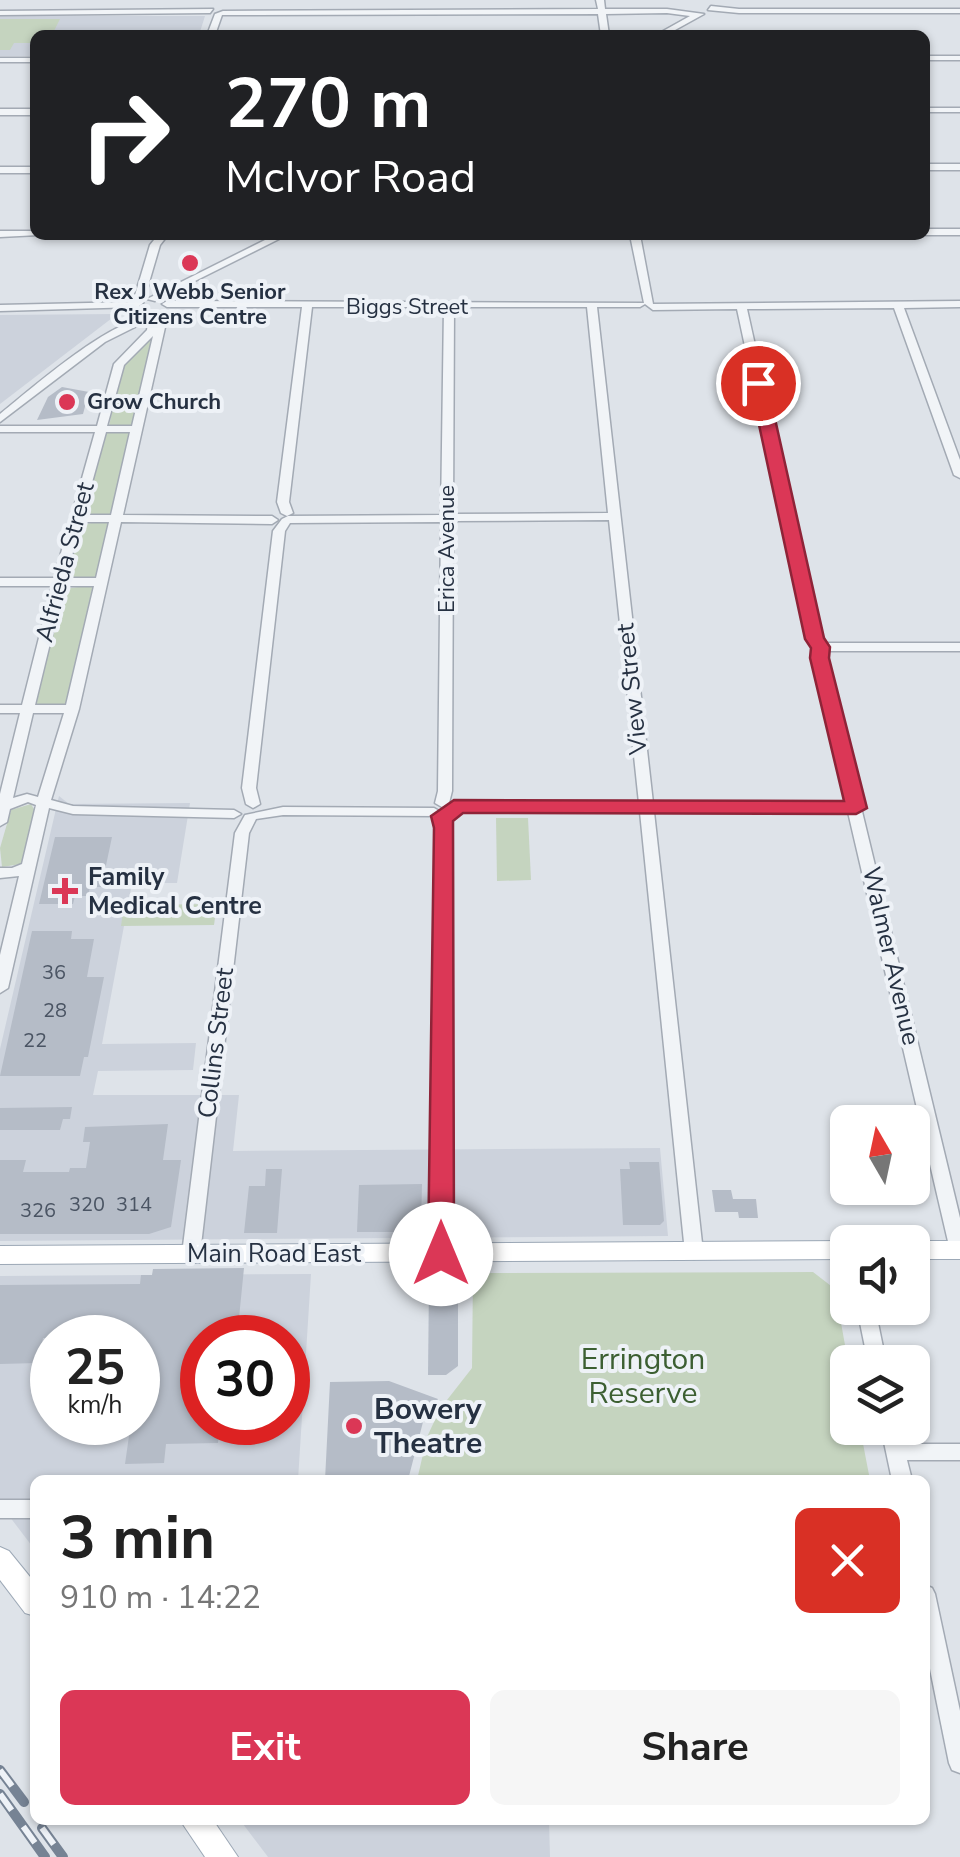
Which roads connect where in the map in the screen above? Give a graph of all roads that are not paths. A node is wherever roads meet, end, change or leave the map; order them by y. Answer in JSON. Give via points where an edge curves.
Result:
{"nodes":[{"id":1,"x":600,"y":0,"type":"edge"},
{"id":2,"x":726,"y":0,"type":"edge"},
{"id":3,"x":711,"y":8,"type":"junction"},
{"id":4,"x":960,"y":10,"type":"edge"},
{"id":5,"x":217,"y":11,"type":"edge"},
{"id":6,"x":601,"y":11,"type":"junction"},
{"id":7,"x":0,"y":13,"type":"edge"},
{"id":8,"x":698,"y":15,"type":"junction"},
{"id":9,"x":604,"y":30,"type":"edge"},
{"id":10,"x":670,"y":30,"type":"edge"},
{"id":11,"x":930,"y":58,"type":"edge"},
{"id":12,"x":960,"y":58,"type":"edge"},
{"id":13,"x":0,"y":60,"type":"edge"},
{"id":14,"x":30,"y":60,"type":"edge"},
{"id":15,"x":930,"y":110,"type":"edge"},
{"id":16,"x":960,"y":110,"type":"edge"},
{"id":17,"x":0,"y":112,"type":"edge"},
{"id":18,"x":30,"y":112,"type":"edge"},
{"id":19,"x":930,"y":167,"type":"edge"},
{"id":20,"x":960,"y":167,"type":"edge"},
{"id":21,"x":0,"y":170,"type":"edge"},
{"id":22,"x":30,"y":170,"type":"edge"},
{"id":23,"x":930,"y":232,"type":"edge"},
{"id":24,"x":960,"y":232,"type":"edge"},
{"id":25,"x":0,"y":234,"type":"edge"},
{"id":26,"x":30,"y":234,"type":"edge"},
{"id":27,"x":156,"y":240,"type":"edge"},
{"id":28,"x":270,"y":240,"type":"edge"},
{"id":29,"x":636,"y":240,"type":"edge"},
{"id":30,"x":178,"y":290,"type":"junction"},
{"id":31,"x":149,"y":296,"type":"junction"},
{"id":32,"x":646,"y":303,"type":"junction"},
{"id":33,"x":898,"y":304,"type":"junction"},
{"id":34,"x":960,"y":304,"type":"edge"},
{"id":35,"x":741,"y":305,"type":"junction"},
{"id":36,"x":449,"y":306,"type":"junction"},
{"id":37,"x":592,"y":306,"type":"junction"},
{"id":38,"x":307,"y":307,"type":"junction"},
{"id":39,"x":0,"y":308,"type":"edge"},
{"id":40,"x":166,"y":308,"type":"junction"},
{"id":41,"x":131,"y":309,"type":"junction"},
{"id":42,"x":144,"y":320,"type":"junction"},
{"id":43,"x":114,"y":331,"type":"junction"},
{"id":44,"x":0,"y":418,"type":"edge"},
{"id":45,"x":138,"y":428,"type":"junction"},
{"id":46,"x":0,"y":429,"type":"edge"},
{"id":47,"x":101,"y":429,"type":"junction"},
{"id":48,"x":960,"y":475,"type":"edge"},
{"id":49,"x":447,"y":516,"type":"junction"},
{"id":50,"x":614,"y":516,"type":"junction"},
{"id":51,"x":281,"y":517,"type":"junction"},
{"id":52,"x":77,"y":518,"type":"junction"},
{"id":53,"x":118,"y":518,"type":"junction"},
{"id":54,"x":0,"y":582,"type":"edge"},
{"id":55,"x":59,"y":582,"type":"junction"},
{"id":56,"x":102,"y":582,"type":"junction"},
{"id":57,"x":960,"y":647,"type":"edge"},
{"id":58,"x":824,"y":652,"type":"junction"},
{"id":59,"x":0,"y":709,"type":"edge"},
{"id":60,"x":28,"y":709,"type":"junction"},
{"id":61,"x":72,"y":709,"type":"junction"},
{"id":62,"x":43,"y":804,"type":"junction"},
{"id":63,"x":4,"y":806,"type":"junction"},
{"id":64,"x":856,"y":808,"type":"junction"},
{"id":65,"x":445,"y":809,"type":"junction"},
{"id":66,"x":646,"y":809,"type":"junction"},
{"id":67,"x":73,"y":810,"type":"junction"},
{"id":68,"x":245,"y":813,"type":"junction"},
{"id":69,"x":0,"y":822,"type":"edge"},
{"id":70,"x":36,"y":830,"type":"junction"},
{"id":71,"x":27,"y":867,"type":"junction"},
{"id":72,"x":0,"y":874,"type":"edge"},
{"id":73,"x":0,"y":988,"type":"edge"},
{"id":74,"x":830,"y":1250,"type":"edge"},
{"id":75,"x":930,"y":1250,"type":"edge"},
{"id":76,"x":960,"y":1250,"type":"edge"},
{"id":77,"x":694,"y":1252,"type":"junction"},
{"id":78,"x":191,"y":1254,"type":"junction"},
{"id":79,"x":441,"y":1254,"type":"junction"},
{"id":80,"x":0,"y":1255,"type":"edge"},
{"id":81,"x":895,"y":1445,"type":"edge"},
{"id":82,"x":896,"y":1452,"type":"junction"},
{"id":83,"x":960,"y":1452,"type":"edge"},
{"id":84,"x":901,"y":1475,"type":"edge"},
{"id":85,"x":30,"y":1508,"type":"edge"},
{"id":86,"x":0,"y":1510,"type":"edge"},
{"id":87,"x":0,"y":1560,"type":"edge"},
{"id":88,"x":30,"y":1598,"type":"edge"},
{"id":89,"x":930,"y":1612,"type":"edge"},
{"id":90,"x":952,"y":1689,"type":"edge"},
{"id":91,"x":960,"y":1763,"type":"edge"},
{"id":92,"x":200,"y":1825,"type":"edge"},
{"id":93,"x":223,"y":1857,"type":"edge"}],
"edges":[{"from":1,"to":6,"type":"street"},
{"from":2,"to":3,"type":"street"},
{"from":3,"to":4,"type":"street"},
{"from":3,"to":8,"type":"street"},
{"from":5,"to":6,"type":"street"},
{"from":5,"to":7,"type":"street"},
{"from":6,"to":8,"type":"street"},
{"from":6,"to":9,"type":"street"},
{"from":8,"to":10,"type":"street"},
{"from":11,"to":12,"type":"street"},
{"from":13,"to":14,"type":"street"},
{"from":15,"to":16,"type":"street"},
{"from":17,"to":18,"type":"street"},
{"from":19,"to":20,"type":"street"},
{"from":21,"to":22,"type":"street"},
{"from":23,"to":24,"type":"street"},
{"from":25,"to":26,"type":"street"},
{"from":27,"to":31,"type":"street"},
{"from":28,"to":30,"type":"street"},
{"from":29,"to":32,"type":"street"},
{"from":30,"to":31,"type":"street"},
{"from":30,"to":40,"type":"street"},
{"from":31,"to":40,"type":"street"},
{"from":31,"to":41,"type":"street"},
{"from":32,"to":35,"type":"street","name":"Biggs Street"},
{"from":32,"to":37,"type":"street","name":"Biggs Street"},
{"from":33,"to":34,"type":"street","name":"Biggs Street"},
{"from":33,"to":35,"type":"street","name":"Biggs Street"},
{"from":33,"to":48,"type":"street"},
{"from":35,"to":58,"type":"street","name":"Walmer Avenue","via":[[814,639]]},
{"from":36,"to":37,"type":"street","name":"Biggs Street"},
{"from":36,"to":38,"type":"street","name":"Biggs Street"},
{"from":36,"to":49,"type":"street","name":"Erica Avenue"},
{"from":37,"to":50,"type":"street","name":"View Street"},
{"from":38,"to":40,"type":"street","name":"Biggs Street"},
{"from":38,"to":51,"type":"street","name":"Collins Street"},
{"from":39,"to":41,"type":"street"},
{"from":40,"to":42,"type":"street","name":"Biggs Street"},
{"from":40,"to":45,"type":"street","name":"Alfrieda Street"},
{"from":41,"to":42,"type":"street"},
{"from":41,"to":43,"type":"street"},
{"from":42,"to":43,"type":"street","name":"Biggs Street"},
{"from":42,"to":47,"type":"street","name":"Alfrieda Street","via":[[153,328],[121,358]]},
{"from":43,"to":44,"type":"street"},
{"from":45,"to":47,"type":"street"},
{"from":45,"to":53,"type":"street","name":"Alfrieda Street"},
{"from":46,"to":47,"type":"street"},
{"from":47,"to":52,"type":"street","name":"Alfrieda Street"},
{"from":49,"to":50,"type":"street"},
{"from":49,"to":51,"type":"street"},
{"from":49,"to":65,"type":"street","name":"Erica Avenue"},
{"from":50,"to":66,"type":"street","name":"View Street"},
{"from":51,"to":53,"type":"street"},
{"from":51,"to":68,"type":"street","name":"Collins Street"},
{"from":52,"to":53,"type":"street"},
{"from":52,"to":55,"type":"street","name":"Alfrieda Street"},
{"from":53,"to":56,"type":"street","name":"Alfrieda Street"},
{"from":54,"to":55,"type":"street"},
{"from":55,"to":56,"type":"street"},
{"from":55,"to":60,"type":"street","name":"Alfrieda Street"},
{"from":56,"to":61,"type":"street","name":"Alfrieda Street"},
{"from":57,"to":58,"type":"street"},
{"from":58,"to":64,"type":"street","name":"Walmer Avenue"},
{"from":59,"to":60,"type":"street"},
{"from":60,"to":61,"type":"street"},
{"from":60,"to":63,"type":"street","name":"Alfrieda Street"},
{"from":61,"to":62,"type":"street","name":"Alfrieda Street"},
{"from":62,"to":63,"type":"street","via":[[27,798]]},
{"from":62,"to":67,"type":"street"},
{"from":62,"to":70,"type":"street","name":"Alfrieda Street"},
{"from":63,"to":69,"type":"street","name":"Alfrieda Street"},
{"from":64,"to":66,"type":"street"},
{"from":64,"to":76,"type":"street","name":"Walmer Avenue"},
{"from":65,"to":66,"type":"street"},
{"from":65,"to":68,"type":"street"},
{"from":65,"to":79,"type":"street","name":"Erica Avenue"},
{"from":66,"to":77,"type":"street","name":"View Street"},
{"from":67,"to":68,"type":"street"},
{"from":67,"to":70,"type":"street"},
{"from":68,"to":78,"type":"street","name":"Collins Street"},
{"from":70,"to":71,"type":"street","name":"Alfrieda Street"},
{"from":71,"to":72,"type":"street"},
{"from":71,"to":73,"type":"street","name":"Alfrieda Street"},
{"from":74,"to":77,"type":"main road","name":"Main Road East"},
{"from":75,"to":76,"type":"main road"},
{"from":77,"to":79,"type":"main road","name":"Main Road East"},
{"from":78,"to":79,"type":"main road","name":"Main Road East"},
{"from":78,"to":80,"type":"main road","name":"Main Road East"},
{"from":81,"to":82,"type":"street"},
{"from":82,"to":83,"type":"street"},
{"from":82,"to":84,"type":"street"},
{"from":85,"to":86,"type":"street"},
{"from":87,"to":88,"type":"main road"},
{"from":89,"to":90,"type":"street"},
{"from":90,"to":91,"type":"street"},
{"from":92,"to":93,"type":"main road"}]}
